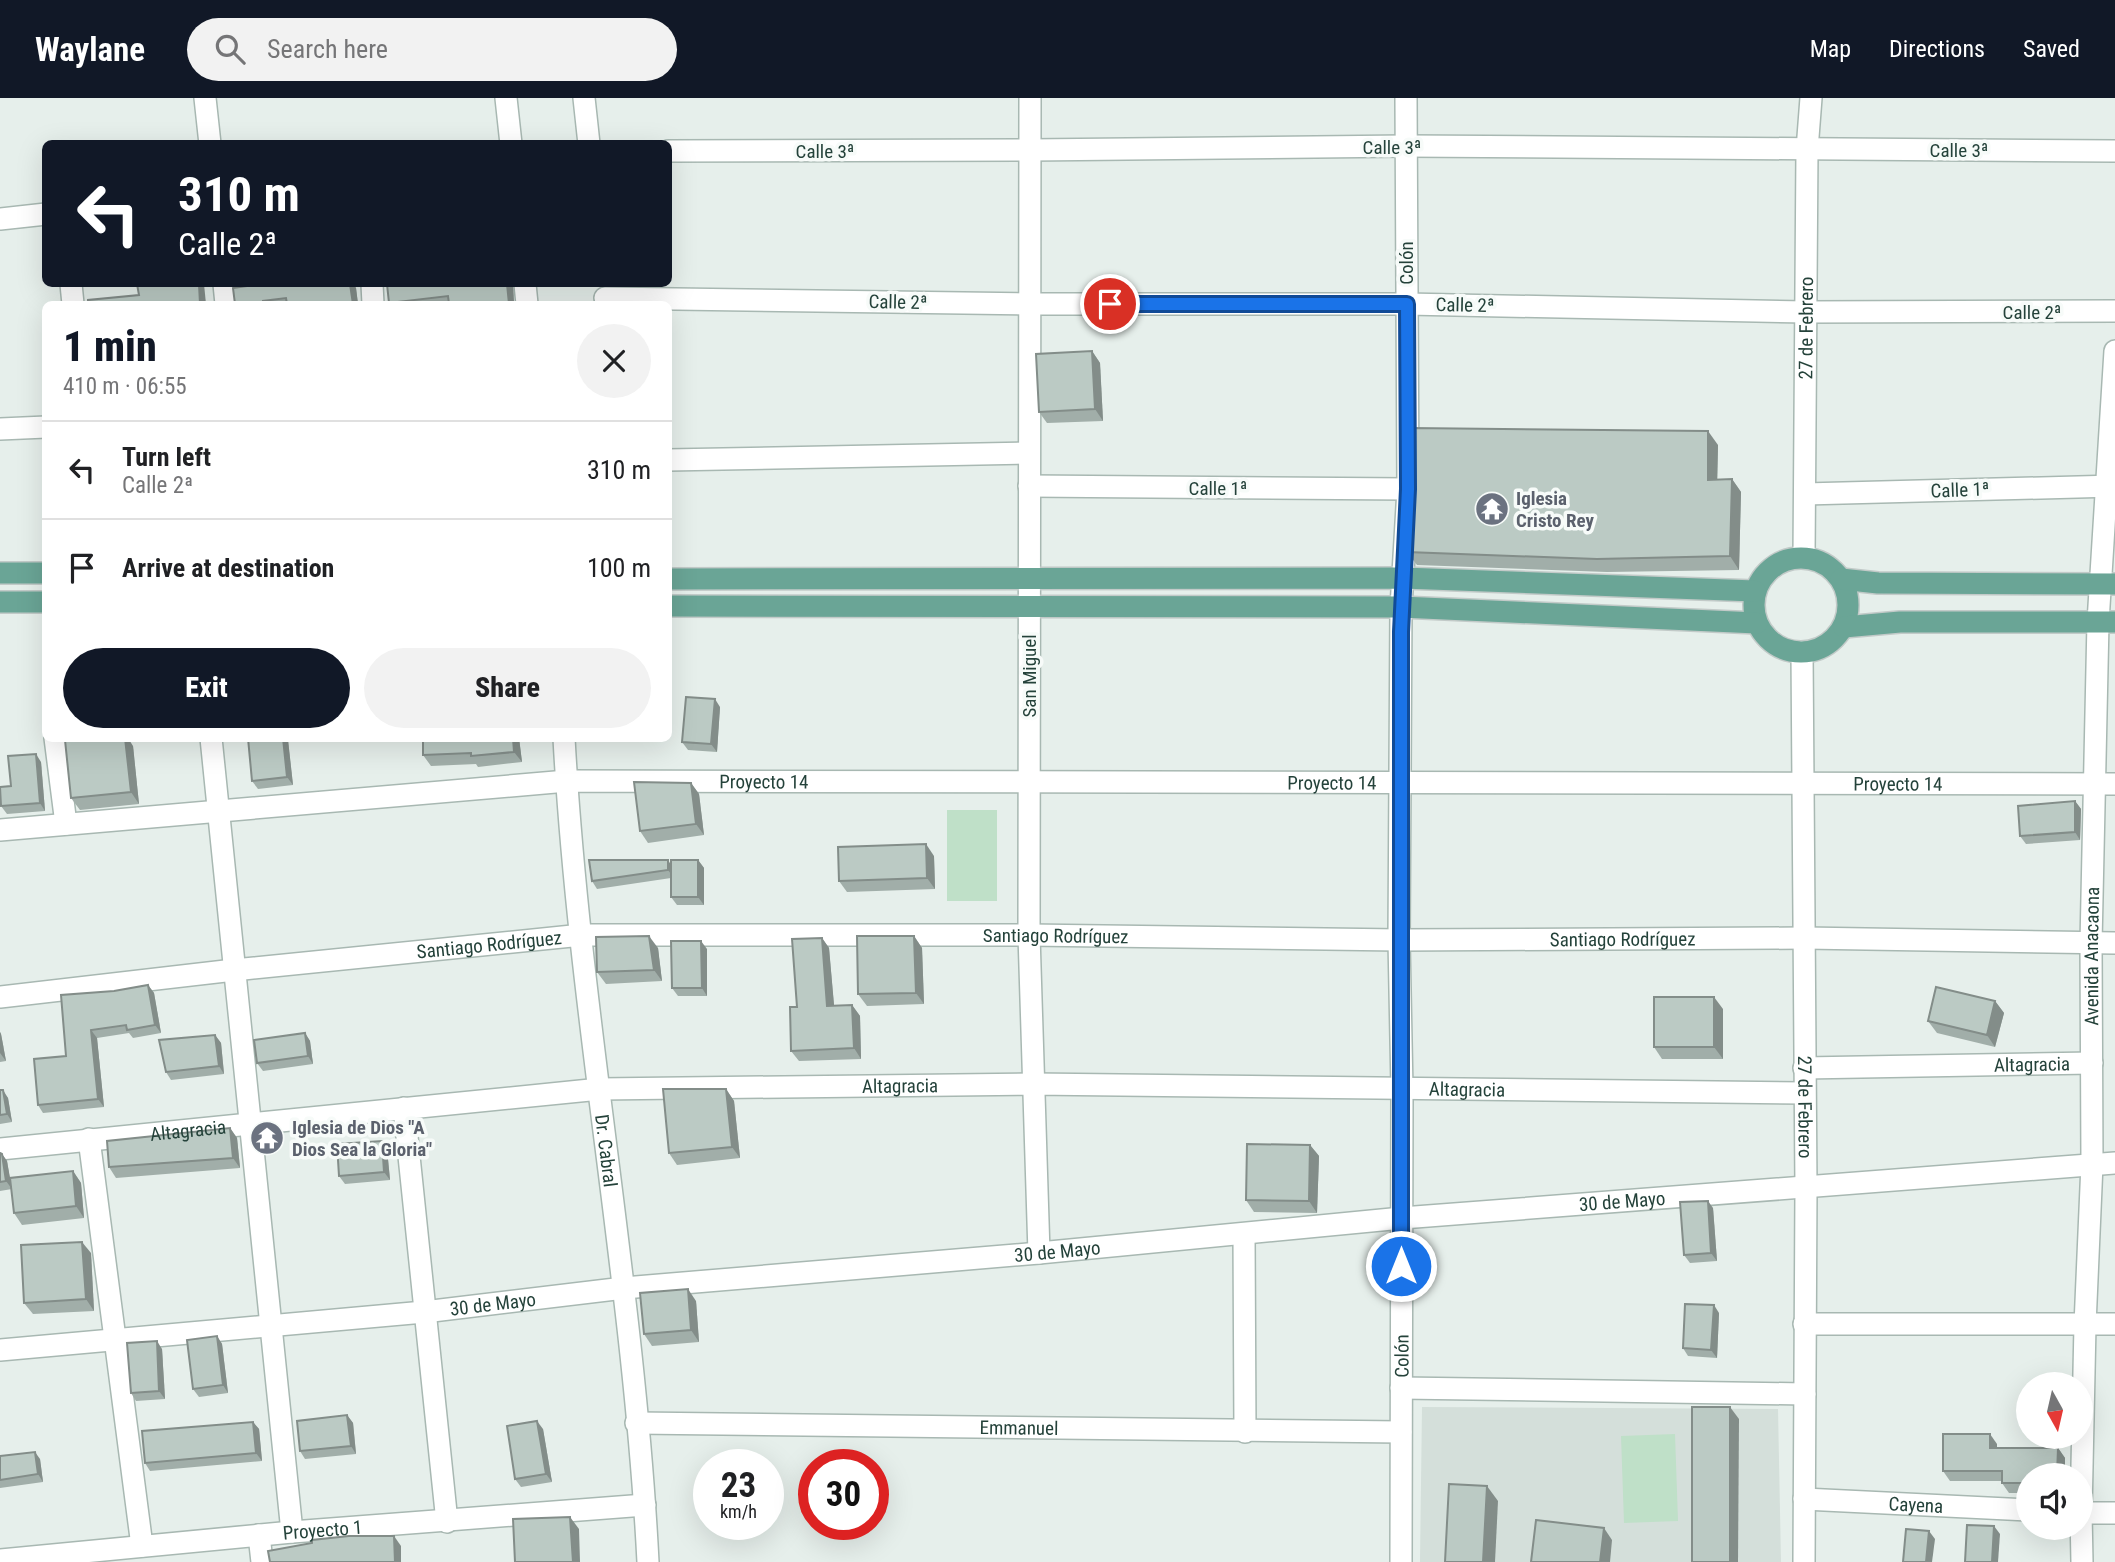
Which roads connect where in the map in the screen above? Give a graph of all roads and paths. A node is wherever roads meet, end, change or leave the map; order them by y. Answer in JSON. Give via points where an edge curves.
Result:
{"nodes":[{"id":1,"x":205,"y":98,"type":"edge"},
{"id":2,"x":506,"y":98,"type":"edge"},
{"id":3,"x":584,"y":98,"type":"edge"},
{"id":4,"x":1030,"y":98,"type":"edge"},
{"id":5,"x":1406,"y":98,"type":"edge"},
{"id":6,"x":1811,"y":98,"type":"edge"},
{"id":7,"x":210,"y":140,"type":"edge"},
{"id":8,"x":511,"y":140,"type":"edge"},
{"id":9,"x":589,"y":140,"type":"edge"},
{"id":10,"x":1406,"y":146,"type":"junction"},
{"id":11,"x":1031,"y":150,"type":"junction"},
{"id":12,"x":1807,"y":150,"type":"junction"},
{"id":13,"x":672,"y":151,"type":"edge"},
{"id":14,"x":2115,"y":151,"type":"edge"},
{"id":15,"x":42,"y":214,"type":"edge"},
{"id":16,"x":0,"y":219,"type":"edge"},
{"id":17,"x":605,"y":296,"type":"edge"},
{"id":18,"x":1029,"y":304,"type":"junction"},
{"id":19,"x":1407,"y":304,"type":"junction"},
{"id":20,"x":2115,"y":311,"type":"edge"},
{"id":21,"x":1806,"y":312,"type":"junction"},
{"id":22,"x":2115,"y":351,"type":"edge"},
{"id":23,"x":42,"y":427,"type":"edge"},
{"id":24,"x":0,"y":429,"type":"edge"},
{"id":25,"x":1028,"y":453,"type":"junction"},
{"id":26,"x":672,"y":460,"type":"edge"},
{"id":27,"x":1029,"y":486,"type":"junction"},
{"id":28,"x":2110,"y":486,"type":"edge"},
{"id":29,"x":1408,"y":489,"type":"junction"},
{"id":30,"x":1804,"y":494,"type":"junction"},
{"id":31,"x":1804,"y":557,"type":"junction"},
{"id":32,"x":0,"y":573,"type":"edge"},
{"id":33,"x":42,"y":573,"type":"edge"},
{"id":34,"x":1403,"y":578,"type":"junction"},
{"id":35,"x":672,"y":579,"type":"edge"},
{"id":36,"x":1029,"y":579,"type":"junction"},
{"id":37,"x":1841,"y":579,"type":"junction"},
{"id":38,"x":2107,"y":584,"type":"edge"},
{"id":39,"x":1755,"y":591,"type":"junction"},
{"id":40,"x":0,"y":602,"type":"edge"},
{"id":41,"x":42,"y":602,"type":"edge"},
{"id":42,"x":672,"y":606,"type":"edge"},
{"id":43,"x":1029,"y":606,"type":"junction"},
{"id":44,"x":1401,"y":607,"type":"junction"},
{"id":45,"x":2106,"y":622,"type":"edge"},
{"id":46,"x":1757,"y":623,"type":"junction"},
{"id":47,"x":1844,"y":627,"type":"junction"},
{"id":48,"x":1802,"y":652,"type":"junction"},
{"id":49,"x":55,"y":742,"type":"edge"},
{"id":50,"x":211,"y":742,"type":"edge"},
{"id":51,"x":564,"y":742,"type":"edge"},
{"id":52,"x":567,"y":781,"type":"junction"},
{"id":53,"x":1028,"y":781,"type":"junction"},
{"id":54,"x":1400,"y":782,"type":"junction"},
{"id":55,"x":1804,"y":784,"type":"junction"},
{"id":56,"x":2105,"y":784,"type":"edge"},
{"id":57,"x":217,"y":811,"type":"junction"},
{"id":58,"x":65,"y":824,"type":"junction"},
{"id":59,"x":0,"y":830,"type":"edge"},
{"id":60,"x":582,"y":934,"type":"junction"},
{"id":61,"x":1029,"y":935,"type":"junction"},
{"id":62,"x":1805,"y":938,"type":"junction"},
{"id":63,"x":1399,"y":940,"type":"junction"},
{"id":64,"x":2091,"y":943,"type":"junction"},
{"id":65,"x":2115,"y":943,"type":"edge"},
{"id":66,"x":234,"y":970,"type":"junction"},
{"id":67,"x":0,"y":997,"type":"edge"},
{"id":68,"x":2092,"y":1063,"type":"junction"},
{"id":69,"x":1804,"y":1068,"type":"junction"},
{"id":70,"x":1033,"y":1084,"type":"junction"},
{"id":71,"x":600,"y":1089,"type":"junction"},
{"id":72,"x":1402,"y":1090,"type":"junction"},
{"id":73,"x":1804,"y":1093,"type":"junction"},
{"id":74,"x":404,"y":1108,"type":"junction"},
{"id":75,"x":250,"y":1123,"type":"junction"},
{"id":76,"x":89,"y":1139,"type":"junction"},
{"id":77,"x":0,"y":1149,"type":"edge"},
{"id":78,"x":2115,"y":1163,"type":"edge"},
{"id":79,"x":2092,"y":1164,"type":"junction"},
{"id":80,"x":1805,"y":1188,"type":"junction"},
{"id":81,"x":1402,"y":1218,"type":"junction"},
{"id":82,"x":1244,"y":1234,"type":"junction"},
{"id":83,"x":1039,"y":1253,"type":"junction"},
{"id":84,"x":624,"y":1289,"type":"junction"},
{"id":85,"x":424,"y":1312,"type":"junction"},
{"id":86,"x":1804,"y":1324,"type":"junction"},
{"id":87,"x":2115,"y":1324,"type":"edge"},
{"id":88,"x":2085,"y":1325,"type":"junction"},
{"id":89,"x":271,"y":1326,"type":"junction"},
{"id":90,"x":115,"y":1339,"type":"junction"},
{"id":91,"x":0,"y":1350,"type":"edge"},
{"id":92,"x":1401,"y":1388,"type":"junction"},
{"id":93,"x":1805,"y":1394,"type":"junction"},
{"id":94,"x":636,"y":1423,"type":"junction"},
{"id":95,"x":1245,"y":1432,"type":"junction"},
{"id":96,"x":1401,"y":1432,"type":"junction"},
{"id":97,"x":2082,"y":1463,"type":"edge"},
{"id":98,"x":1804,"y":1499,"type":"junction"},
{"id":99,"x":645,"y":1505,"type":"junction"},
{"id":100,"x":2016,"y":1509,"type":"edge"},
{"id":101,"x":2093,"y":1513,"type":"edge"},
{"id":102,"x":2115,"y":1513,"type":"edge"},
{"id":103,"x":447,"y":1522,"type":"junction"},
{"id":104,"x":292,"y":1532,"type":"junction"},
{"id":105,"x":259,"y":1535,"type":"junction"},
{"id":106,"x":2082,"y":1540,"type":"edge"},
{"id":107,"x":142,"y":1546,"type":"junction"},
{"id":108,"x":0,"y":1560,"type":"edge"},
{"id":109,"x":262,"y":1562,"type":"edge"},
{"id":110,"x":648,"y":1562,"type":"edge"},
{"id":111,"x":1401,"y":1562,"type":"edge"},
{"id":112,"x":1804,"y":1562,"type":"edge"},
{"id":113,"x":2082,"y":1562,"type":"edge"}],
"edges":[{"from":1,"to":7,"type":"street"},
{"from":2,"to":8,"type":"street"},
{"from":3,"to":9,"type":"street"},
{"from":4,"to":11,"type":"street","name":"San Miguel"},
{"from":5,"to":10,"type":"street","name":"Colón"},
{"from":6,"to":12,"type":"street","name":"27 de Febrero"},
{"from":10,"to":11,"type":"street","name":"Calle 3ª"},
{"from":10,"to":12,"type":"street","name":"Calle 3ª"},
{"from":10,"to":19,"type":"street","name":"Colón"},
{"from":11,"to":13,"type":"street","name":"Calle 3ª"},
{"from":11,"to":18,"type":"street","name":"San Miguel"},
{"from":12,"to":14,"type":"street","name":"Calle 3ª"},
{"from":12,"to":21,"type":"street","name":"27 de Febrero"},
{"from":15,"to":16,"type":"street"},
{"from":17,"to":18,"type":"street","name":"Calle 2ª"},
{"from":18,"to":19,"type":"street","name":"Calle 2ª"},
{"from":18,"to":25,"type":"street","name":"San Miguel"},
{"from":19,"to":21,"type":"street","name":"Calle 2ª"},
{"from":19,"to":29,"type":"street","name":"Colón"},
{"from":20,"to":21,"type":"street","name":"Calle 2ª"},
{"from":21,"to":30,"type":"street","name":"27 de Febrero"},
{"from":22,"to":28,"type":"street","name":"Avenida Anacaona"},
{"from":23,"to":24,"type":"street"},
{"from":25,"to":26,"type":"street"},
{"from":25,"to":27,"type":"street","name":"San Miguel"},
{"from":27,"to":29,"type":"street","name":"Calle 1ª"},
{"from":27,"to":36,"type":"street","name":"San Miguel"},
{"from":28,"to":30,"type":"street","name":"Calle 1ª"},
{"from":28,"to":38,"type":"street","name":"Avenida Anacaona"},
{"from":29,"to":34,"type":"street","name":"Colón"},
{"from":30,"to":31,"type":"street","name":"27 de Febrero"},
{"from":31,"to":37,"type":"main road","via":[[1825,564]]},
{"from":31,"to":39,"type":"main road","via":[[1774,567]]},
{"from":32,"to":33,"type":"main road"},
{"from":34,"to":36,"type":"main road"},
{"from":34,"to":39,"type":"main road"},
{"from":34,"to":44,"type":"street","name":"Colón"},
{"from":35,"to":36,"type":"main road"},
{"from":36,"to":43,"type":"street","name":"San Miguel"},
{"from":37,"to":38,"type":"main road"},
{"from":37,"to":47,"type":"main road","via":[[1849,611]]},
{"from":38,"to":45,"type":"street","name":"Avenida Anacaona"},
{"from":39,"to":46,"type":"main road"},
{"from":40,"to":41,"type":"main road"},
{"from":42,"to":43,"type":"main road"},
{"from":43,"to":44,"type":"main road"},
{"from":43,"to":53,"type":"street","name":"San Miguel"},
{"from":44,"to":46,"type":"main road"},
{"from":44,"to":54,"type":"street","name":"Colón"},
{"from":45,"to":47,"type":"main road","via":[[1900,622]]},
{"from":45,"to":56,"type":"street","name":"Avenida Anacaona"},
{"from":46,"to":48,"type":"main road","via":[[1775,644]]},
{"from":47,"to":48,"type":"main road","via":[[1826,645]]},
{"from":48,"to":55,"type":"street","name":"27 de Febrero"},
{"from":49,"to":58,"type":"street"},
{"from":50,"to":57,"type":"street"},
{"from":51,"to":52,"type":"street","name":"Dr. Cabral"},
{"from":52,"to":53,"type":"street","name":"Proyecto 14"},
{"from":52,"to":57,"type":"street","name":"Proyecto 14"},
{"from":52,"to":60,"type":"street","name":"Dr. Cabral"},
{"from":53,"to":54,"type":"street","name":"Proyecto 14"},
{"from":53,"to":61,"type":"street","name":"San Miguel"},
{"from":54,"to":55,"type":"street","name":"Proyecto 14"},
{"from":54,"to":63,"type":"street","name":"Colón"},
{"from":55,"to":56,"type":"street","name":"Proyecto 14"},
{"from":55,"to":62,"type":"street","name":"27 de Febrero"},
{"from":56,"to":64,"type":"street","name":"Avenida Anacaona"},
{"from":57,"to":58,"type":"street","name":"Proyecto 14"},
{"from":57,"to":66,"type":"street"},
{"from":58,"to":59,"type":"street","name":"Proyecto 14"},
{"from":60,"to":61,"type":"street","name":"Santiago Rodríguez"},
{"from":60,"to":66,"type":"street","name":"Santiago Rodríguez"},
{"from":60,"to":71,"type":"street","name":"Dr. Cabral"},
{"from":61,"to":63,"type":"street","name":"Santiago Rodríguez"},
{"from":61,"to":70,"type":"street","name":"San Miguel"},
{"from":62,"to":63,"type":"street","name":"Santiago Rodríguez"},
{"from":62,"to":64,"type":"street","name":"Santiago Rodríguez"},
{"from":62,"to":69,"type":"street","name":"27 de Febrero"},
{"from":63,"to":72,"type":"street","name":"Colón"},
{"from":64,"to":65,"type":"street","name":"Santiago Rodríguez"},
{"from":64,"to":68,"type":"street","name":"Avenida Anacaona"},
{"from":66,"to":67,"type":"street","name":"Santiago Rodríguez"},
{"from":66,"to":75,"type":"street"},
{"from":68,"to":69,"type":"street","name":"Altagracia"},
{"from":68,"to":79,"type":"street","name":"Avenida Anacaona"},
{"from":69,"to":73,"type":"street","name":"27 de Febrero"},
{"from":70,"to":71,"type":"street","name":"Altagracia"},
{"from":70,"to":72,"type":"street","name":"Altagracia"},
{"from":70,"to":83,"type":"street","name":"San Miguel"},
{"from":71,"to":74,"type":"street","name":"Altagracia"},
{"from":71,"to":84,"type":"street","name":"Dr. Cabral"},
{"from":72,"to":73,"type":"street","name":"Altagracia"},
{"from":72,"to":81,"type":"street","name":"Colón"},
{"from":73,"to":80,"type":"street","name":"27 de Febrero"},
{"from":74,"to":75,"type":"street","name":"Altagracia"},
{"from":74,"to":85,"type":"street"},
{"from":75,"to":76,"type":"street","name":"Altagracia"},
{"from":75,"to":89,"type":"street"},
{"from":76,"to":77,"type":"street","name":"Altagracia"},
{"from":76,"to":90,"type":"street"},
{"from":78,"to":79,"type":"street","name":"30 de Mayo"},
{"from":79,"to":80,"type":"street","name":"30 de Mayo"},
{"from":79,"to":88,"type":"street","name":"Avenida Anacaona"},
{"from":80,"to":81,"type":"street","name":"30 de Mayo"},
{"from":80,"to":86,"type":"street","name":"27 de Febrero"},
{"from":81,"to":82,"type":"street","name":"30 de Mayo"},
{"from":81,"to":92,"type":"street","name":"Colón"},
{"from":82,"to":83,"type":"street","name":"30 de Mayo"},
{"from":82,"to":95,"type":"street"},
{"from":83,"to":84,"type":"street","name":"30 de Mayo"},
{"from":84,"to":85,"type":"street","name":"30 de Mayo"},
{"from":84,"to":94,"type":"street","name":"Dr. Cabral"},
{"from":85,"to":89,"type":"street","name":"30 de Mayo"},
{"from":85,"to":103,"type":"street"},
{"from":86,"to":88,"type":"street"},
{"from":86,"to":93,"type":"street","name":"27 de Febrero"},
{"from":87,"to":88,"type":"street"},
{"from":88,"to":97,"type":"street","name":"Avenida Anacaona"},
{"from":89,"to":90,"type":"street","name":"30 de Mayo"},
{"from":89,"to":104,"type":"street"},
{"from":90,"to":91,"type":"street","name":"30 de Mayo"},
{"from":90,"to":107,"type":"street"},
{"from":92,"to":93,"type":"street"},
{"from":92,"to":96,"type":"street","name":"Colón"},
{"from":93,"to":98,"type":"street","name":"27 de Febrero"},
{"from":94,"to":95,"type":"street","name":"Emmanuel"},
{"from":94,"to":99,"type":"street","name":"Dr. Cabral"},
{"from":95,"to":96,"type":"street","name":"Emmanuel"},
{"from":96,"to":111,"type":"street","name":"Colón"},
{"from":98,"to":100,"type":"street","name":"Cayena"},
{"from":98,"to":112,"type":"street","name":"27 de Febrero"},
{"from":99,"to":103,"type":"street","name":"Proyecto 1"},
{"from":99,"to":110,"type":"street","name":"Dr. Cabral"},
{"from":101,"to":102,"type":"street"},
{"from":103,"to":104,"type":"street","name":"Proyecto 1"},
{"from":104,"to":105,"type":"street","name":"Proyecto 1"},
{"from":105,"to":107,"type":"street","name":"Proyecto 1"},
{"from":105,"to":109,"type":"street"},
{"from":106,"to":113,"type":"street","name":"Avenida Anacaona"},
{"from":107,"to":108,"type":"street","name":"Proyecto 1"}]}
